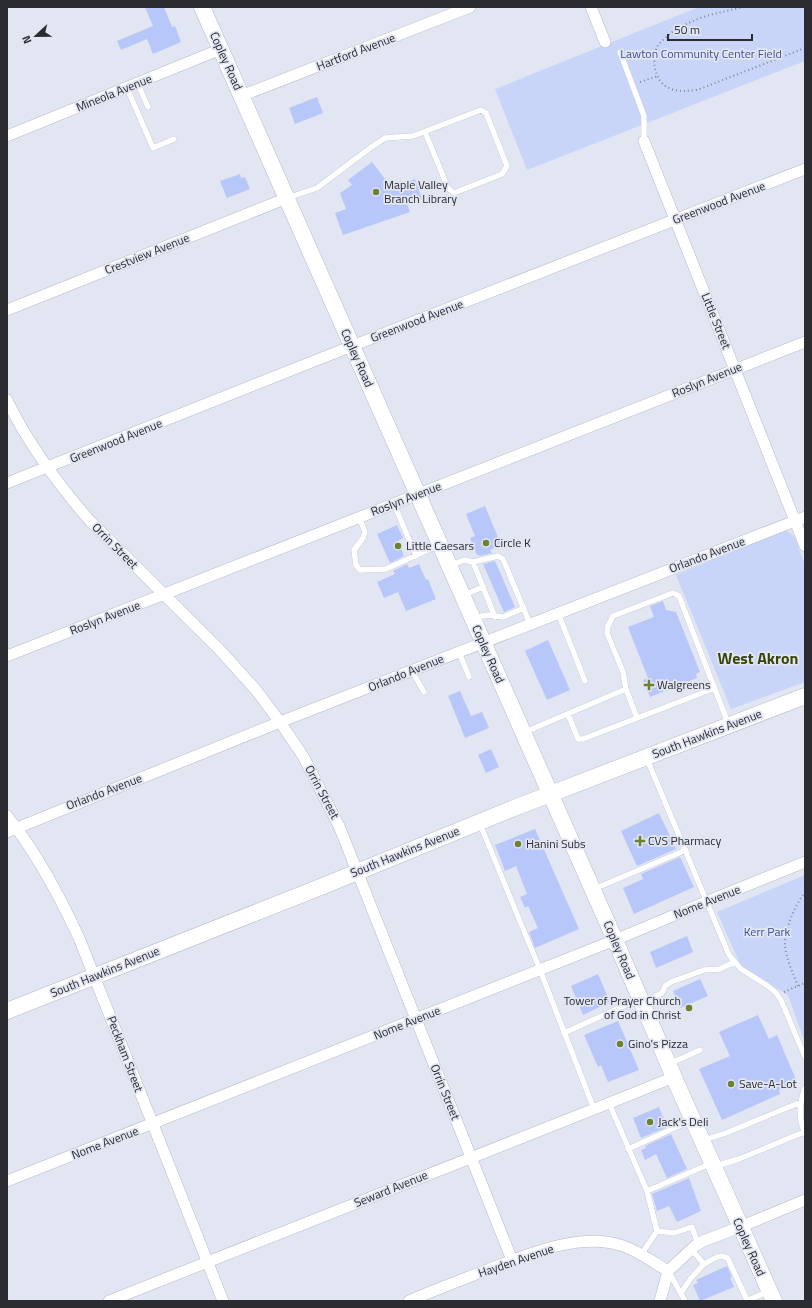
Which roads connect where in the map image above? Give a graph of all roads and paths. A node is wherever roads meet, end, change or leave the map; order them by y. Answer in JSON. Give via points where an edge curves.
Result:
{"nodes":[{"id":1,"x":202,"y":7,"type":"edge"},
{"id":2,"x":470,"y":7,"type":"edge"},
{"id":3,"x":591,"y":7,"type":"edge"},
{"id":4,"x":744,"y":7,"type":"edge"},
{"id":5,"x":605,"y":42,"type":"dead end"},
{"id":6,"x":805,"y":48,"type":"edge"},
{"id":7,"x":221,"y":49,"type":"junction"},
{"id":8,"x":620,"y":52,"type":"dead end"},
{"id":9,"x":658,"y":76,"type":"junction"},
{"id":10,"x":138,"y":84,"type":"junction"},
{"id":11,"x":632,"y":85,"type":"junction"},
{"id":12,"x":127,"y":88,"type":"junction"},
{"id":13,"x":241,"y":96,"type":"junction"},
{"id":14,"x":148,"y":107,"type":"dead end"},
{"id":15,"x":425,"y":132,"type":"junction"},
{"id":16,"x":7,"y":136,"type":"edge"},
{"id":17,"x":174,"y":139,"type":"dead end"},
{"id":18,"x":644,"y":141,"type":"joint"},
{"id":19,"x":805,"y":169,"type":"edge"},
{"id":20,"x":287,"y":198,"type":"junction"},
{"id":21,"x":675,"y":219,"type":"junction"},
{"id":22,"x":7,"y":310,"type":"edge"},
{"id":23,"x":805,"y":342,"type":"edge"},
{"id":24,"x":352,"y":346,"type":"junction"},
{"id":25,"x":735,"y":369,"type":"junction"},
{"id":26,"x":7,"y":400,"type":"edge"},
{"id":27,"x":48,"y":468,"type":"junction"},
{"id":28,"x":7,"y":484,"type":"edge"},
{"id":29,"x":417,"y":495,"type":"junction"},
{"id":30,"x":394,"y":504,"type":"junction"},
{"id":31,"x":359,"y":517,"type":"junction"},
{"id":32,"x":800,"y":519,"type":"edge"},
{"id":33,"x":440,"y":545,"type":"junction"},
{"id":34,"x":805,"y":546,"type":"edge"},
{"id":35,"x":416,"y":556,"type":"junction"},
{"id":36,"x":473,"y":562,"type":"junction"},
{"id":37,"x":449,"y":567,"type":"junction"},
{"id":38,"x":483,"y":587,"type":"junction"},
{"id":39,"x":164,"y":595,"type":"junction"},
{"id":40,"x":462,"y":596,"type":"junction"},
{"id":41,"x":524,"y":608,"type":"junction"},
{"id":42,"x":558,"y":613,"type":"junction"},
{"id":43,"x":495,"y":617,"type":"junction"},
{"id":44,"x":473,"y":620,"type":"junction"},
{"id":45,"x":530,"y":624,"type":"junction"},
{"id":46,"x":483,"y":643,"type":"junction"},
{"id":47,"x":458,"y":652,"type":"junction"},
{"id":48,"x":7,"y":656,"type":"edge"},
{"id":49,"x":412,"y":671,"type":"junction"},
{"id":50,"x":469,"y":677,"type":"dead end"},
{"id":51,"x":585,"y":681,"type":"dead end"},
{"id":52,"x":715,"y":688,"type":"junction"},
{"id":53,"x":626,"y":689,"type":"junction"},
{"id":54,"x":424,"y":692,"type":"dead end"},
{"id":55,"x":805,"y":696,"type":"edge"},
{"id":56,"x":568,"y":714,"type":"junction"},
{"id":57,"x":637,"y":718,"type":"junction"},
{"id":58,"x":280,"y":722,"type":"junction"},
{"id":59,"x":729,"y":726,"type":"junction"},
{"id":60,"x":523,"y":733,"type":"junction"},
{"id":61,"x":646,"y":757,"type":"junction"},
{"id":62,"x":551,"y":794,"type":"junction"},
{"id":63,"x":7,"y":816,"type":"edge"},
{"id":64,"x":479,"y":822,"type":"junction"},
{"id":65,"x":12,"y":830,"type":"edge"},
{"id":66,"x":686,"y":850,"type":"junction"},
{"id":67,"x":805,"y":862,"type":"edge"},
{"id":68,"x":358,"y":871,"type":"junction"},
{"id":69,"x":593,"y":890,"type":"junction"},
{"id":70,"x":805,"y":892,"type":"edge"},
{"id":71,"x":708,"y":901,"type":"junction"},
{"id":72,"x":615,"y":940,"type":"junction"},
{"id":73,"x":734,"y":962,"type":"junction"},
{"id":74,"x":540,"y":970,"type":"junction"},
{"id":75,"x":94,"y":976,"type":"junction"},
{"id":76,"x":805,"y":983,"type":"edge"},
{"id":77,"x":798,"y":986,"type":"junction"},
{"id":78,"x":778,"y":995,"type":"junction"},
{"id":79,"x":641,"y":1000,"type":"junction"},
{"id":80,"x":7,"y":1011,"type":"edge"},
{"id":81,"x":416,"y":1019,"type":"junction"},
{"id":82,"x":564,"y":1033,"type":"junction"},
{"id":83,"x":700,"y":1050,"type":"dead end"},
{"id":84,"x":805,"y":1057,"type":"edge"},
{"id":85,"x":671,"y":1070,"type":"junction"},
{"id":86,"x":805,"y":1088,"type":"edge"},
{"id":87,"x":801,"y":1102,"type":"junction"},
{"id":88,"x":609,"y":1104,"type":"junction"},
{"id":89,"x":594,"y":1109,"type":"junction"},
{"id":90,"x":693,"y":1120,"type":"junction"},
{"id":91,"x":153,"y":1124,"type":"junction"},
{"id":92,"x":804,"y":1133,"type":"edge"},
{"id":93,"x":702,"y":1140,"type":"junction"},
{"id":94,"x":628,"y":1149,"type":"junction"},
{"id":95,"x":471,"y":1157,"type":"junction"},
{"id":96,"x":713,"y":1165,"type":"junction"},
{"id":97,"x":7,"y":1181,"type":"edge"},
{"id":98,"x":646,"y":1191,"type":"junction"},
{"id":99,"x":805,"y":1200,"type":"edge"},
{"id":100,"x":740,"y":1227,"type":"junction"},
{"id":101,"x":657,"y":1231,"type":"junction"},
{"id":102,"x":695,"y":1246,"type":"junction"},
{"id":103,"x":641,"y":1255,"type":"junction"},
{"id":104,"x":512,"y":1260,"type":"junction"},
{"id":105,"x":208,"y":1262,"type":"junction"},
{"id":106,"x":704,"y":1264,"type":"junction"},
{"id":107,"x":668,"y":1271,"type":"junction"},
{"id":108,"x":682,"y":1293,"type":"junction"},
{"id":109,"x":772,"y":1296,"type":"edge"},
{"id":110,"x":746,"y":1300,"type":"edge"},
{"id":111,"x":109,"y":1301,"type":"edge"},
{"id":112,"x":223,"y":1301,"type":"edge"},
{"id":113,"x":409,"y":1301,"type":"edge"},
{"id":114,"x":660,"y":1301,"type":"edge"},
{"id":115,"x":685,"y":1301,"type":"edge"}],
"edges":[{"from":1,"to":7,"type":"main road","name":"Copley Road"},
{"from":2,"to":13,"type":"street","name":"Hartford Avenue"},
{"from":3,"to":5,"type":"street"},
{"from":4,"to":9,"type":"path","via":[[711,14],[670,33],[657,47],[654,60]]},
{"from":6,"to":9,"type":"path","via":[[697,90],[682,92],[668,88]]},
{"from":7,"to":10,"type":"street","name":"Mineola Avenue"},
{"from":7,"to":13,"type":"main road","name":"Copley Road"},
{"from":8,"to":11,"type":"lane"},
{"from":9,"to":11,"type":"path"},
{"from":10,"to":12,"type":"street","name":"Mineola Avenue"},
{"from":10,"to":14,"type":"lane"},
{"from":11,"to":18,"type":"lane","via":[[644,116]]},
{"from":12,"to":16,"type":"street","name":"Mineola Avenue"},
{"from":12,"to":17,"type":"lane","via":[[153,148]]},
{"from":13,"to":20,"type":"main road","name":"Copley Road"},
{"from":15,"to":15,"type":"lane","via":[[481,110],[486,113],[507,166],[502,174],[454,193],[448,188]]},
{"from":15,"to":20,"type":"lane","via":[[413,136],[386,138],[317,188]]},
{"from":18,"to":21,"type":"street","name":"Little Street"},
{"from":19,"to":21,"type":"street","name":"Greenwood Avenue"},
{"from":20,"to":22,"type":"street","name":"Crestview Avenue"},
{"from":20,"to":24,"type":"main road","name":"Copley Road"},
{"from":21,"to":24,"type":"street","name":"Greenwood Avenue"},
{"from":21,"to":25,"type":"street","name":"Little Street"},
{"from":23,"to":25,"type":"street","name":"Roslyn Avenue"},
{"from":24,"to":27,"type":"street","name":"Greenwood Avenue"},
{"from":24,"to":29,"type":"main road","name":"Copley Road"},
{"from":25,"to":29,"type":"street","name":"Roslyn Avenue"},
{"from":25,"to":32,"type":"street","name":"Little Street"},
{"from":26,"to":27,"type":"street","name":"Orrin Street"},
{"from":27,"to":28,"type":"street","name":"Greenwood Avenue"},
{"from":27,"to":39,"type":"street","name":"Orrin Street","via":[[90,521]]},
{"from":29,"to":30,"type":"street","name":"Roslyn Avenue"},
{"from":29,"to":33,"type":"main road","name":"Copley Road"},
{"from":30,"to":31,"type":"street","name":"Roslyn Avenue"},
{"from":30,"to":35,"type":"lane"},
{"from":31,"to":35,"type":"lane","via":[[365,532],[354,550],[356,564],[360,570],[386,569]]},
{"from":31,"to":39,"type":"street","name":"Roslyn Avenue"},
{"from":32,"to":34,"type":"street","name":"Little Street"},
{"from":32,"to":42,"type":"street","name":"Orlando Avenue"},
{"from":33,"to":35,"type":"lane"},
{"from":33,"to":37,"type":"main road","name":"Copley Road"},
{"from":36,"to":37,"type":"lane","via":[[464,560]]},
{"from":36,"to":38,"type":"lane"},
{"from":36,"to":41,"type":"lane","via":[[498,556],[503,559]]},
{"from":37,"to":40,"type":"main road","name":"Copley Road"},
{"from":38,"to":40,"type":"lane"},
{"from":38,"to":43,"type":"lane"},
{"from":39,"to":48,"type":"street","name":"Roslyn Avenue"},
{"from":39,"to":58,"type":"street","name":"Orrin Street","via":[[219,649],[256,690]]},
{"from":40,"to":44,"type":"main road","name":"Copley Road"},
{"from":41,"to":43,"type":"lane","via":[[503,617]]},
{"from":41,"to":45,"type":"lane"},
{"from":42,"to":45,"type":"street","name":"Orlando Avenue"},
{"from":42,"to":51,"type":"lane"},
{"from":43,"to":44,"type":"lane","via":[[489,615]]},
{"from":44,"to":46,"type":"main road","name":"Copley Road"},
{"from":45,"to":46,"type":"street","name":"Orlando Avenue"},
{"from":46,"to":47,"type":"street","name":"Orlando Avenue"},
{"from":46,"to":60,"type":"main road","name":"Copley Road"},
{"from":47,"to":49,"type":"street","name":"Orlando Avenue"},
{"from":47,"to":50,"type":"lane"},
{"from":49,"to":54,"type":"lane"},
{"from":49,"to":58,"type":"street","name":"Orlando Avenue"},
{"from":52,"to":53,"type":"lane","via":[[679,596],[673,592],[614,616],[608,626],[607,633],[623,672]]},
{"from":52,"to":57,"type":"lane"},
{"from":52,"to":59,"type":"lane"},
{"from":53,"to":56,"type":"lane"},
{"from":53,"to":57,"type":"lane"},
{"from":55,"to":59,"type":"main road","name":"South Hawkins Avenue"},
{"from":56,"to":57,"type":"lane","via":[[578,739]]},
{"from":56,"to":60,"type":"lane"},
{"from":58,"to":65,"type":"street","name":"Orlando Avenue"},
{"from":58,"to":68,"type":"street","name":"Orrin Street","via":[[332,810]]},
{"from":59,"to":61,"type":"main road","name":"South Hawkins Avenue"},
{"from":60,"to":62,"type":"main road","name":"Copley Road"},
{"from":61,"to":62,"type":"main road","name":"South Hawkins Avenue"},
{"from":61,"to":66,"type":"lane"},
{"from":62,"to":64,"type":"main road","name":"South Hawkins Avenue"},
{"from":62,"to":69,"type":"main road","name":"Copley Road"},
{"from":63,"to":65,"type":"street","name":"Peckham Street"},
{"from":64,"to":68,"type":"main road","name":"South Hawkins Avenue"},
{"from":64,"to":74,"type":"lane"},
{"from":65,"to":75,"type":"street","name":"Peckham Street","via":[[43,867],[79,938]]},
{"from":66,"to":69,"type":"lane"},
{"from":66,"to":71,"type":"lane"},
{"from":67,"to":71,"type":"street","name":"Nome Avenue"},
{"from":68,"to":75,"type":"main road","name":"South Hawkins Avenue"},
{"from":68,"to":81,"type":"street","name":"Orrin Street"},
{"from":69,"to":72,"type":"main road","name":"Copley Road"},
{"from":70,"to":77,"type":"path","via":[[788,927],[785,945]]},
{"from":71,"to":72,"type":"street","name":"Nome Avenue"},
{"from":71,"to":73,"type":"lane"},
{"from":72,"to":74,"type":"street","name":"Nome Avenue"},
{"from":72,"to":79,"type":"main road","name":"Copley Road"},
{"from":73,"to":78,"type":"lane"},
{"from":73,"to":79,"type":"lane","via":[[720,969],[704,970],[671,982],[665,986],[662,993]]},
{"from":74,"to":81,"type":"street","name":"Nome Avenue"},
{"from":74,"to":82,"type":"lane"},
{"from":75,"to":80,"type":"main road","name":"South Hawkins Avenue"},
{"from":75,"to":91,"type":"street","name":"Peckham Street"},
{"from":76,"to":77,"type":"path"},
{"from":77,"to":78,"type":"path"},
{"from":78,"to":84,"type":"lane"},
{"from":79,"to":82,"type":"lane"},
{"from":79,"to":85,"type":"main road","name":"Copley Road"},
{"from":81,"to":91,"type":"street","name":"Nome Avenue"},
{"from":81,"to":95,"type":"street","name":"Orrin Street"},
{"from":82,"to":89,"type":"lane"},
{"from":83,"to":85,"type":"lane"},
{"from":85,"to":88,"type":"street","name":"Seward Avenue"},
{"from":85,"to":90,"type":"main road","name":"Copley Road"},
{"from":86,"to":87,"type":"lane"},
{"from":87,"to":92,"type":"lane","via":[[799,1115]]},
{"from":87,"to":93,"type":"lane","via":[[726,1133]]},
{"from":88,"to":89,"type":"street","name":"Seward Avenue"},
{"from":88,"to":94,"type":"lane"},
{"from":89,"to":95,"type":"street","name":"Seward Avenue"},
{"from":90,"to":93,"type":"main road","name":"Copley Road"},
{"from":90,"to":94,"type":"lane"},
{"from":91,"to":97,"type":"street","name":"Nome Avenue"},
{"from":91,"to":105,"type":"street","name":"Peckham Street"},
{"from":92,"to":96,"type":"lane","via":[[739,1159]]},
{"from":93,"to":96,"type":"main road","name":"Copley Road"},
{"from":94,"to":98,"type":"lane"},
{"from":95,"to":104,"type":"street","name":"Orrin Street"},
{"from":95,"to":105,"type":"street","name":"Seward Avenue"},
{"from":96,"to":98,"type":"lane"},
{"from":96,"to":100,"type":"main road","name":"Copley Road"},
{"from":98,"to":101,"type":"lane"},
{"from":99,"to":100,"type":"street"},
{"from":100,"to":102,"type":"street"},
{"from":100,"to":109,"type":"main road","name":"Copley Road"},
{"from":101,"to":102,"type":"lane","via":[[674,1233],[692,1227]]},
{"from":101,"to":103,"type":"lane"},
{"from":102,"to":106,"type":"lane"},
{"from":102,"to":107,"type":"street"},
{"from":103,"to":104,"type":"street","name":"Hayden Avenue","via":[[620,1244],[581,1242],[549,1247]]},
{"from":103,"to":107,"type":"street","name":"Hayden Avenue"},
{"from":104,"to":113,"type":"street","name":"Hayden Avenue"},
{"from":105,"to":111,"type":"street","name":"Seward Avenue"},
{"from":105,"to":112,"type":"street","name":"Peckham Street"},
{"from":106,"to":108,"type":"lane","via":[[690,1278]]},
{"from":106,"to":110,"type":"lane","via":[[725,1256]]},
{"from":107,"to":108,"type":"lane"},
{"from":107,"to":114,"type":"street"},
{"from":108,"to":115,"type":"lane"},
{"from":109,"to":110,"type":"lane"}]}
